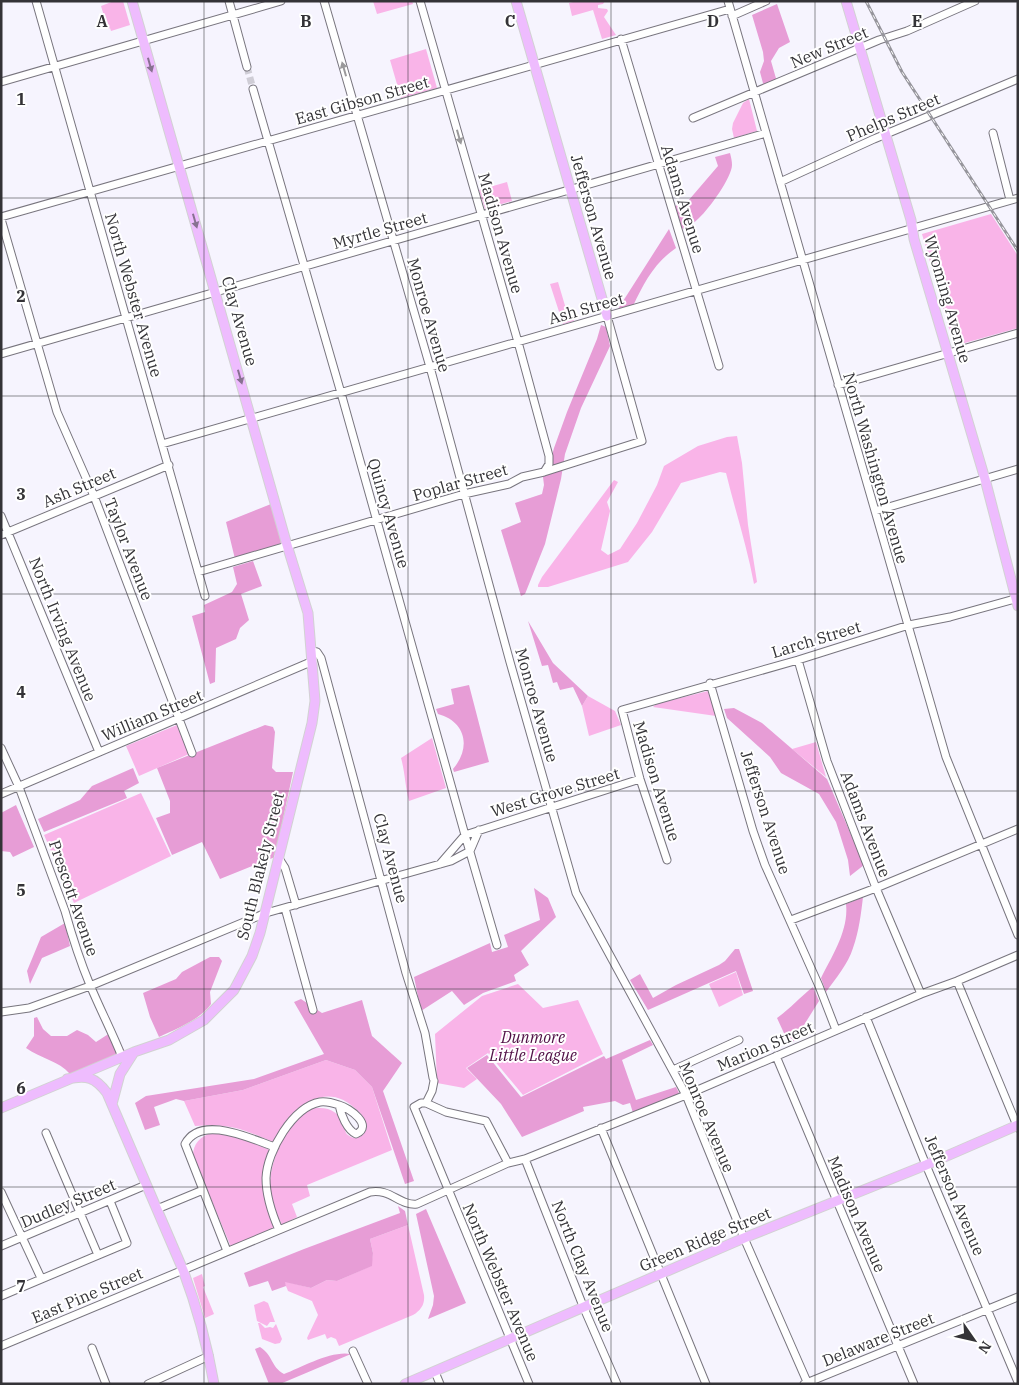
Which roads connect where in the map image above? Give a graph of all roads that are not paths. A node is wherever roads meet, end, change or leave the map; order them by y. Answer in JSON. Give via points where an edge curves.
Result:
{"nodes":[{"id":1,"x":36,"y":1,"type":"edge"},
{"id":2,"x":132,"y":1,"type":"edge"},
{"id":3,"x":229,"y":1,"type":"edge"},
{"id":4,"x":281,"y":1,"type":"edge"},
{"id":5,"x":324,"y":1,"type":"edge"},
{"id":6,"x":420,"y":1,"type":"edge"},
{"id":7,"x":516,"y":1,"type":"edge"},
{"id":8,"x":766,"y":1,"type":"edge"},
{"id":9,"x":846,"y":1,"type":"edge"},
{"id":10,"x":975,"y":1,"type":"edge"},
{"id":11,"x":730,"y":8,"type":"edge"},
{"id":12,"x":233,"y":16,"type":"junction"},
{"id":13,"x":621,"y":39,"type":"junction"},
{"id":14,"x":144,"y":40,"type":"junction"},
{"id":15,"x":861,"y":49,"type":"junction"},
{"id":16,"x":535,"y":64,"type":"junction"},
{"id":17,"x":54,"y":67,"type":"junction"},
{"id":18,"x":247,"y":68,"type":"tunnel mouth"},
{"id":19,"x":1018,"y":79,"type":"edge"},
{"id":20,"x":1,"y":82,"type":"edge"},
{"id":21,"x":253,"y":89,"type":"tunnel mouth"},
{"id":22,"x":446,"y":90,"type":"junction"},
{"id":23,"x":754,"y":93,"type":"junction"},
{"id":24,"x":358,"y":116,"type":"junction"},
{"id":25,"x":693,"y":118,"type":"dead end"},
{"id":26,"x":766,"y":133,"type":"junction"},
{"id":27,"x":993,"y":133,"type":"dead end"},
{"id":28,"x":885,"y":135,"type":"junction"},
{"id":29,"x":268,"y":142,"type":"junction"},
{"id":30,"x":658,"y":164,"type":"junction"},
{"id":31,"x":179,"y":166,"type":"junction"},
{"id":32,"x":780,"y":182,"type":"junction"},
{"id":33,"x":570,"y":190,"type":"junction"},
{"id":34,"x":91,"y":192,"type":"junction"},
{"id":35,"x":1014,"y":199,"type":"edge"},
{"id":36,"x":482,"y":216,"type":"junction"},
{"id":37,"x":1,"y":218,"type":"edge"},
{"id":38,"x":912,"y":228,"type":"junction"},
{"id":39,"x":393,"y":241,"type":"junction"},
{"id":40,"x":802,"y":260,"type":"junction"},
{"id":41,"x":305,"y":266,"type":"junction"},
{"id":42,"x":697,"y":290,"type":"junction"},
{"id":43,"x":216,"y":292,"type":"junction"},
{"id":44,"x":607,"y":316,"type":"junction"},
{"id":45,"x":126,"y":318,"type":"junction"},
{"id":46,"x":1018,"y":333,"type":"edge"},
{"id":47,"x":518,"y":342,"type":"junction"},
{"id":48,"x":37,"y":343,"type":"junction"},
{"id":49,"x":948,"y":353,"type":"junction"},
{"id":50,"x":1,"y":354,"type":"edge"},
{"id":51,"x":719,"y":366,"type":"dead end"},
{"id":52,"x":430,"y":367,"type":"junction"},
{"id":53,"x":838,"y":385,"type":"junction"},
{"id":54,"x":341,"y":392,"type":"junction"},
{"id":55,"x":252,"y":419,"type":"junction"},
{"id":56,"x":642,"y":441,"type":"joint"},
{"id":57,"x":162,"y":444,"type":"junction"},
{"id":58,"x":169,"y":465,"type":"junction"},
{"id":59,"x":1018,"y":469,"type":"edge"},
{"id":60,"x":544,"y":472,"type":"junction"},
{"id":61,"x":984,"y":478,"type":"junction"},
{"id":62,"x":464,"y":494,"type":"junction"},
{"id":63,"x":94,"y":496,"type":"junction"},
{"id":64,"x":875,"y":511,"type":"junction"},
{"id":65,"x":1,"y":516,"type":"edge"},
{"id":66,"x":376,"y":520,"type":"junction"},
{"id":67,"x":5,"y":533,"type":"edge"},
{"id":68,"x":287,"y":545,"type":"junction"},
{"id":69,"x":198,"y":572,"type":"junction"},
{"id":70,"x":205,"y":596,"type":"dead end"},
{"id":71,"x":1017,"y":600,"type":"edge"},
{"id":72,"x":909,"y":625,"type":"junction"},
{"id":73,"x":312,"y":651,"type":"junction"},
{"id":74,"x":798,"y":660,"type":"junction"},
{"id":75,"x":313,"y":661,"type":"junction"},
{"id":76,"x":710,"y":683,"type":"junction"},
{"id":77,"x":622,"y":710,"type":"joint"},
{"id":78,"x":179,"y":718,"type":"junction"},
{"id":79,"x":1,"y":748,"type":"edge"},
{"id":80,"x":99,"y":752,"type":"junction"},
{"id":81,"x":192,"y":753,"type":"dead end"},
{"id":82,"x":640,"y":779,"type":"junction"},
{"id":83,"x":19,"y":787,"type":"junction"},
{"id":84,"x":1,"y":794,"type":"edge"},
{"id":85,"x":551,"y":807,"type":"junction"},
{"id":86,"x":1018,"y":829,"type":"edge"},
{"id":87,"x":479,"y":830,"type":"junction"},
{"id":88,"x":465,"y":835,"type":"junction"},
{"id":89,"x":981,"y":845,"type":"junction"},
{"id":90,"x":470,"y":851,"type":"junction"},
{"id":91,"x":278,"y":857,"type":"junction"},
{"id":92,"x":667,"y":860,"type":"dead end"},
{"id":93,"x":440,"y":864,"type":"junction"},
{"id":94,"x":382,"y":880,"type":"junction"},
{"id":95,"x":876,"y":888,"type":"junction"},
{"id":96,"x":296,"y":905,"type":"junction"},
{"id":97,"x":285,"y":908,"type":"junction"},
{"id":98,"x":266,"y":913,"type":"junction"},
{"id":99,"x":791,"y":920,"type":"junction"},
{"id":100,"x":1018,"y":935,"type":"edge"},
{"id":101,"x":497,"y":945,"type":"dead end"},
{"id":102,"x":1018,"y":955,"type":"edge"},
{"id":103,"x":957,"y":981,"type":"junction"},
{"id":104,"x":90,"y":986,"type":"junction"},
{"id":105,"x":921,"y":994,"type":"junction"},
{"id":106,"x":313,"y":1010,"type":"dead end"},
{"id":107,"x":1,"y":1012,"type":"edge"},
{"id":108,"x":866,"y":1018,"type":"junction"},
{"id":109,"x":836,"y":1030,"type":"junction"},
{"id":110,"x":739,"y":1040,"type":"dead end"},
{"id":111,"x":134,"y":1052,"type":"junction"},
{"id":112,"x":122,"y":1056,"type":"junction"},
{"id":113,"x":776,"y":1056,"type":"junction"},
{"id":114,"x":673,"y":1070,"type":"junction"},
{"id":115,"x":67,"y":1079,"type":"junction"},
{"id":116,"x":686,"y":1095,"type":"junction"},
{"id":117,"x":426,"y":1103,"type":"junction"},
{"id":118,"x":112,"y":1104,"type":"junction"},
{"id":119,"x":339,"y":1105,"type":"dead end"},
{"id":120,"x":1,"y":1108,"type":"edge"},
{"id":121,"x":1017,"y":1126,"type":"edge"},
{"id":122,"x":600,"y":1128,"type":"junction"},
{"id":123,"x":46,"y":1133,"type":"dead end"},
{"id":124,"x":275,"y":1147,"type":"junction"},
{"id":125,"x":525,"y":1159,"type":"junction"},
{"id":126,"x":508,"y":1163,"type":"junction"},
{"id":127,"x":926,"y":1165,"type":"junction"},
{"id":128,"x":146,"y":1185,"type":"junction"},
{"id":129,"x":203,"y":1190,"type":"junction"},
{"id":130,"x":448,"y":1191,"type":"junction"},
{"id":131,"x":1,"y":1192,"type":"edge"},
{"id":132,"x":110,"y":1201,"type":"junction"},
{"id":133,"x":836,"y":1201,"type":"junction"},
{"id":134,"x":411,"y":1205,"type":"joint"},
{"id":135,"x":157,"y":1210,"type":"junction"},
{"id":136,"x":79,"y":1214,"type":"junction"},
{"id":137,"x":279,"y":1230,"type":"junction"},
{"id":138,"x":22,"y":1237,"type":"junction"},
{"id":139,"x":744,"y":1238,"type":"junction"},
{"id":140,"x":1,"y":1246,"type":"edge"},
{"id":141,"x":227,"y":1251,"type":"junction"},
{"id":142,"x":98,"y":1255,"type":"junction"},
{"id":143,"x":183,"y":1270,"type":"junction"},
{"id":144,"x":661,"y":1274,"type":"junction"},
{"id":145,"x":41,"y":1278,"type":"junction"},
{"id":146,"x":1,"y":1296,"type":"edge"},
{"id":147,"x":1018,"y":1297,"type":"edge"},
{"id":148,"x":584,"y":1306,"type":"junction"},
{"id":149,"x":987,"y":1310,"type":"junction"},
{"id":150,"x":510,"y":1340,"type":"junction"},
{"id":151,"x":1,"y":1346,"type":"edge"},
{"id":152,"x":898,"y":1346,"type":"junction"},
{"id":153,"x":92,"y":1348,"type":"dead end"},
{"id":154,"x":354,"y":1351,"type":"dead end"},
{"id":155,"x":209,"y":1356,"type":"junction"},
{"id":156,"x":435,"y":1372,"type":"junction"},
{"id":157,"x":1018,"y":1382,"type":"edge"},
{"id":158,"x":806,"y":1383,"type":"edge"},
{"id":159,"x":106,"y":1384,"type":"edge"},
{"id":160,"x":148,"y":1384,"type":"edge"},
{"id":161,"x":214,"y":1384,"type":"edge"},
{"id":162,"x":368,"y":1384,"type":"edge"},
{"id":163,"x":405,"y":1384,"type":"edge"},
{"id":164,"x":440,"y":1384,"type":"edge"},
{"id":165,"x":529,"y":1384,"type":"edge"},
{"id":166,"x":617,"y":1384,"type":"edge"},
{"id":167,"x":706,"y":1384,"type":"edge"},
{"id":168,"x":914,"y":1384,"type":"edge"}],
"edges":[{"from":1,"to":17,"type":"street","name":"North Webster Avenue"},
{"from":2,"to":14,"type":"main road","name":"Clay Avenue"},
{"from":3,"to":12,"type":"street"},
{"from":4,"to":12,"type":"street"},
{"from":24,"to":5,"type":"street","name":"Monroe Avenue","one_way":true},
{"from":6,"to":22,"type":"street","name":"Madison Avenue"},
{"from":7,"to":16,"type":"main road","name":"Jefferson Avenue"},
{"from":8,"to":11,"type":"street","name":"East Gibson Street"},
{"from":9,"to":15,"type":"main road","name":"Wyoming Avenue"},
{"from":10,"to":15,"type":"street","name":"New Street"},
{"from":11,"to":13,"type":"street","name":"East Gibson Street"},
{"from":11,"to":23,"type":"street","name":"North Washington Avenue"},
{"from":12,"to":14,"type":"street"},
{"from":12,"to":18,"type":"street"},
{"from":13,"to":16,"type":"street","name":"East Gibson Street"},
{"from":13,"to":30,"type":"street","name":"Adams Avenue"},
{"from":14,"to":17,"type":"street"},
{"from":14,"to":31,"type":"main road","name":"Clay Avenue","one_way":true},
{"from":15,"to":23,"type":"street","name":"New Street"},
{"from":15,"to":28,"type":"main road","name":"Wyoming Avenue"},
{"from":16,"to":22,"type":"street","name":"East Gibson Street"},
{"from":16,"to":33,"type":"main road","name":"Jefferson Avenue"},
{"from":17,"to":20,"type":"street"},
{"from":17,"to":34,"type":"street","name":"North Webster Avenue"},
{"from":19,"to":28,"type":"street","name":"Phelps Street"},
{"from":21,"to":29,"type":"street","name":"Quincy Avenue"},
{"from":22,"to":24,"type":"street","name":"East Gibson Street"},
{"from":22,"to":36,"type":"street","name":"Madison Avenue","one_way":true},
{"from":23,"to":25,"type":"street","name":"New Street"},
{"from":23,"to":26,"type":"street","name":"North Washington Avenue"},
{"from":24,"to":29,"type":"street","name":"East Gibson Street"},
{"from":24,"to":39,"type":"street","name":"Monroe Avenue"},
{"from":26,"to":30,"type":"street","name":"Myrtle Street"},
{"from":26,"to":32,"type":"street","name":"North Washington Avenue"},
{"from":27,"to":35,"type":"street"},
{"from":28,"to":32,"type":"street","name":"Phelps Street"},
{"from":28,"to":38,"type":"main road","name":"Wyoming Avenue"},
{"from":29,"to":31,"type":"street","name":"East Gibson Street"},
{"from":29,"to":41,"type":"street","name":"Quincy Avenue"},
{"from":30,"to":33,"type":"street","name":"Myrtle Street"},
{"from":30,"to":42,"type":"street","name":"Adams Avenue"},
{"from":31,"to":34,"type":"street","name":"East Gibson Street"},
{"from":31,"to":43,"type":"main road","name":"Clay Avenue","one_way":true},
{"from":32,"to":40,"type":"street","name":"North Washington Avenue"},
{"from":33,"to":36,"type":"street","name":"Myrtle Street"},
{"from":33,"to":44,"type":"main road","name":"Jefferson Avenue"},
{"from":34,"to":37,"type":"street","name":"East Gibson Street"},
{"from":34,"to":45,"type":"street","name":"North Webster Avenue"},
{"from":35,"to":38,"type":"street","name":"Ash Street"},
{"from":36,"to":39,"type":"street","name":"Myrtle Street"},
{"from":36,"to":47,"type":"street","name":"Madison Avenue"},
{"from":37,"to":48,"type":"street","name":"Taylor Avenue"},
{"from":38,"to":40,"type":"street","name":"Ash Street"},
{"from":38,"to":49,"type":"main road","name":"Wyoming Avenue"},
{"from":39,"to":41,"type":"street","name":"Myrtle Street"},
{"from":39,"to":52,"type":"street","name":"Monroe Avenue"},
{"from":40,"to":42,"type":"street","name":"Ash Street"},
{"from":40,"to":53,"type":"street","name":"North Washington Avenue"},
{"from":41,"to":43,"type":"street","name":"Myrtle Street"},
{"from":41,"to":54,"type":"street","name":"Quincy Avenue"},
{"from":42,"to":44,"type":"street","name":"Ash Street"},
{"from":42,"to":51,"type":"street","name":"Adams Avenue"},
{"from":43,"to":45,"type":"street","name":"Myrtle Street"},
{"from":43,"to":55,"type":"main road","name":"Clay Avenue","one_way":true},
{"from":44,"to":47,"type":"street","name":"Ash Street"},
{"from":44,"to":56,"type":"street","name":"Jefferson Avenue"},
{"from":45,"to":48,"type":"street","name":"Myrtle Street"},
{"from":45,"to":57,"type":"street","name":"North Webster Avenue"},
{"from":46,"to":49,"type":"street"},
{"from":47,"to":52,"type":"street","name":"Ash Street"},
{"from":47,"to":60,"type":"street","name":"Madison Avenue","via":[[549,456]]},
{"from":48,"to":50,"type":"street","name":"Myrtle Street"},
{"from":48,"to":63,"type":"street","name":"Taylor Avenue","via":[[57,412]]},
{"from":49,"to":53,"type":"street"},
{"from":49,"to":61,"type":"main road","name":"Wyoming Avenue"},
{"from":52,"to":54,"type":"street","name":"Ash Street"},
{"from":52,"to":62,"type":"street","name":"Monroe Avenue"},
{"from":53,"to":64,"type":"street","name":"North Washington Avenue"},
{"from":54,"to":55,"type":"street","name":"Ash Street"},
{"from":54,"to":66,"type":"street","name":"Quincy Avenue"},
{"from":55,"to":57,"type":"street","name":"Ash Street"},
{"from":55,"to":68,"type":"main road","name":"Clay Avenue"},
{"from":56,"to":60,"type":"street","name":"Poplar Street"},
{"from":57,"to":58,"type":"street","name":"North Webster Avenue"},
{"from":58,"to":63,"type":"street","name":"Ash Street"},
{"from":58,"to":69,"type":"street","name":"North Webster Avenue"},
{"from":59,"to":61,"type":"street"},
{"from":60,"to":62,"type":"street","name":"Poplar Street"},
{"from":61,"to":64,"type":"street"},
{"from":61,"to":71,"type":"main road","name":"Wyoming Avenue"},
{"from":62,"to":66,"type":"street","name":"Poplar Street"},
{"from":62,"to":85,"type":"street","name":"Monroe Avenue"},
{"from":63,"to":67,"type":"street","name":"Ash Street"},
{"from":63,"to":78,"type":"street","name":"Taylor Avenue"},
{"from":64,"to":72,"type":"street","name":"North Washington Avenue"},
{"from":65,"to":67,"type":"street","name":"North Irving Avenue"},
{"from":66,"to":68,"type":"street","name":"Poplar Street"},
{"from":66,"to":88,"type":"street","name":"Quincy Avenue"},
{"from":67,"to":80,"type":"street","name":"North Irving Avenue"},
{"from":68,"to":69,"type":"street","name":"Poplar Street"},
{"from":68,"to":73,"type":"main road","name":"Clay Avenue","via":[[308,613]]},
{"from":69,"to":70,"type":"street","name":"North Webster Avenue"},
{"from":71,"to":72,"type":"street","name":"Larch Street"},
{"from":72,"to":74,"type":"street","name":"Larch Street"},
{"from":72,"to":89,"type":"street","name":"North Washington Avenue","via":[[946,757]]},
{"from":73,"to":75,"type":"main road","name":"Clay Avenue"},
{"from":73,"to":94,"type":"street","name":"Clay Avenue","via":[[321,658]]},
{"from":74,"to":76,"type":"street","name":"Larch Street"},
{"from":74,"to":95,"type":"street","name":"Adams Avenue","via":[[827,761]]},
{"from":75,"to":78,"type":"street","name":"William Street"},
{"from":75,"to":91,"type":"main road","name":"South Blakely Street","via":[[315,702],[312,723]]},
{"from":76,"to":77,"type":"street","name":"Larch Street"},
{"from":76,"to":99,"type":"street","name":"Jefferson Avenue","via":[[753,831]]},
{"from":77,"to":82,"type":"street","name":"Madison Avenue"},
{"from":78,"to":80,"type":"street","name":"William Street"},
{"from":78,"to":81,"type":"street","name":"Taylor Avenue"},
{"from":79,"to":83,"type":"street","name":"Prescott Avenue"},
{"from":80,"to":83,"type":"street","name":"William Street"},
{"from":82,"to":85,"type":"street","name":"West Grove Street"},
{"from":82,"to":92,"type":"street","name":"Madison Avenue"},
{"from":83,"to":84,"type":"street","name":"William Street"},
{"from":83,"to":104,"type":"street","name":"Prescott Avenue"},
{"from":85,"to":87,"type":"street","name":"West Grove Street"},
{"from":85,"to":114,"type":"street","name":"Monroe Avenue","via":[[576,893]]},
{"from":86,"to":89,"type":"street"},
{"from":87,"to":88,"type":"street","name":"West Grove Street"},
{"from":87,"to":90,"type":"street","name":"West Grove Street"},
{"from":88,"to":90,"type":"street","name":"Quincy Avenue"},
{"from":88,"to":93,"type":"street","name":"West Grove Street"},
{"from":89,"to":95,"type":"street"},
{"from":89,"to":100,"type":"street","name":"North Washington Avenue"},
{"from":90,"to":93,"type":"street"},
{"from":90,"to":101,"type":"street","name":"Quincy Avenue"},
{"from":91,"to":96,"type":"street","via":[[285,868]]},
{"from":91,"to":98,"type":"main road","name":"South Blakely Street"},
{"from":93,"to":94,"type":"street"},
{"from":94,"to":96,"type":"street"},
{"from":94,"to":117,"type":"street","name":"Clay Avenue","via":[[425,1033],[433,1080]]},
{"from":95,"to":99,"type":"street"},
{"from":95,"to":105,"type":"street","name":"Adams Avenue"},
{"from":96,"to":97,"type":"street"},
{"from":97,"to":98,"type":"street"},
{"from":97,"to":106,"type":"street"},
{"from":98,"to":104,"type":"street"},
{"from":98,"to":111,"type":"main road","name":"South Blakely Street","via":[[252,956],[234,990],[204,1020],[169,1040]]},
{"from":99,"to":109,"type":"street","name":"Jefferson Avenue"},
{"from":102,"to":103,"type":"street","name":"Marion Street"},
{"from":103,"to":105,"type":"street","name":"Marion Street"},
{"from":103,"to":121,"type":"street"},
{"from":104,"to":107,"type":"street","via":[[29,1008]]},
{"from":104,"to":112,"type":"street","name":"Prescott Avenue"},
{"from":105,"to":108,"type":"street","name":"Marion Street"},
{"from":108,"to":109,"type":"street","name":"Marion Street"},
{"from":108,"to":127,"type":"street","name":"Jefferson Avenue"},
{"from":109,"to":113,"type":"street","name":"Marion Street"},
{"from":110,"to":114,"type":"street"},
{"from":111,"to":112,"type":"main road","name":"South Blakely Street"},
{"from":111,"to":118,"type":"main road","via":[[120,1074]]},
{"from":112,"to":115,"type":"main road","name":"South Blakely Street"},
{"from":113,"to":116,"type":"street","name":"Marion Street"},
{"from":113,"to":133,"type":"street","name":"Madison Avenue"},
{"from":114,"to":116,"type":"street","name":"Monroe Avenue"},
{"from":115,"to":118,"type":"main road","via":[[83,1077],[97,1082],[108,1093]]},
{"from":115,"to":120,"type":"main road","name":"South Blakely Street"},
{"from":116,"to":122,"type":"street","name":"Marion Street"},
{"from":116,"to":139,"type":"street","name":"Monroe Avenue"},
{"from":117,"to":126,"type":"street","via":[[486,1121]]},
{"from":117,"to":130,"type":"street","name":"North Webster Avenue","via":[[416,1105],[414,1109]]},
{"from":118,"to":128,"type":"main road"},
{"from":119,"to":124,"type":"street","via":[[322,1102],[303,1109],[282,1133]]},
{"from":121,"to":127,"type":"main road","name":"Green Ridge Street"},
{"from":122,"to":125,"type":"street","name":"Marion Street"},
{"from":122,"to":144,"type":"street"},
{"from":123,"to":136,"type":"street"},
{"from":124,"to":129,"type":"street","via":[[238,1134],[208,1129],[193,1134],[185,1144]]},
{"from":124,"to":137,"type":"street","via":[[266,1177]]},
{"from":125,"to":126,"type":"street","name":"Marion Street"},
{"from":125,"to":148,"type":"street","name":"North Clay Avenue"},
{"from":126,"to":130,"type":"street","name":"Marion Street"},
{"from":127,"to":133,"type":"main road","name":"Green Ridge Street"},
{"from":127,"to":149,"type":"street","name":"Jefferson Avenue"},
{"from":128,"to":132,"type":"street","name":"Dudley Street"},
{"from":128,"to":135,"type":"main road"},
{"from":129,"to":135,"type":"street"},
{"from":129,"to":141,"type":"street"},
{"from":130,"to":134,"type":"street","name":"Marion Street"},
{"from":130,"to":150,"type":"street","name":"North Webster Avenue"},
{"from":131,"to":138,"type":"street"},
{"from":132,"to":136,"type":"street","name":"Dudley Street"},
{"from":132,"to":142,"type":"street","via":[[127,1243]]},
{"from":133,"to":139,"type":"main road","name":"Green Ridge Street"},
{"from":133,"to":152,"type":"street","name":"Madison Avenue"},
{"from":134,"to":137,"type":"street","name":"East Pine Street","via":[[388,1193],[370,1192]]},
{"from":135,"to":143,"type":"main road"},
{"from":136,"to":138,"type":"street","name":"Dudley Street"},
{"from":136,"to":142,"type":"street"},
{"from":137,"to":141,"type":"street","name":"East Pine Street"},
{"from":138,"to":140,"type":"street","name":"Dudley Street"},
{"from":138,"to":145,"type":"street"},
{"from":139,"to":144,"type":"main road","name":"Green Ridge Street"},
{"from":139,"to":158,"type":"street","name":"Monroe Avenue"},
{"from":141,"to":143,"type":"street","name":"East Pine Street"},
{"from":142,"to":145,"type":"street"},
{"from":143,"to":151,"type":"street","name":"East Pine Street"},
{"from":143,"to":155,"type":"main road"},
{"from":144,"to":148,"type":"main road","name":"Green Ridge Street"},
{"from":144,"to":167,"type":"street"},
{"from":145,"to":146,"type":"street"},
{"from":147,"to":149,"type":"street","name":"Delaware Street"},
{"from":148,"to":150,"type":"main road","name":"Green Ridge Street"},
{"from":148,"to":166,"type":"street","name":"North Clay Avenue"},
{"from":149,"to":152,"type":"street","name":"Delaware Street"},
{"from":149,"to":157,"type":"street","name":"Jefferson Avenue"},
{"from":150,"to":156,"type":"main road","name":"Green Ridge Street"},
{"from":150,"to":165,"type":"street","name":"North Webster Avenue"},
{"from":152,"to":158,"type":"street","name":"Delaware Street"},
{"from":152,"to":168,"type":"street","name":"Madison Avenue"},
{"from":153,"to":159,"type":"street"},
{"from":154,"to":162,"type":"street"},
{"from":155,"to":160,"type":"street"},
{"from":155,"to":161,"type":"main road"},
{"from":156,"to":163,"type":"main road","name":"Green Ridge Street"},
{"from":156,"to":164,"type":"street"}]}
